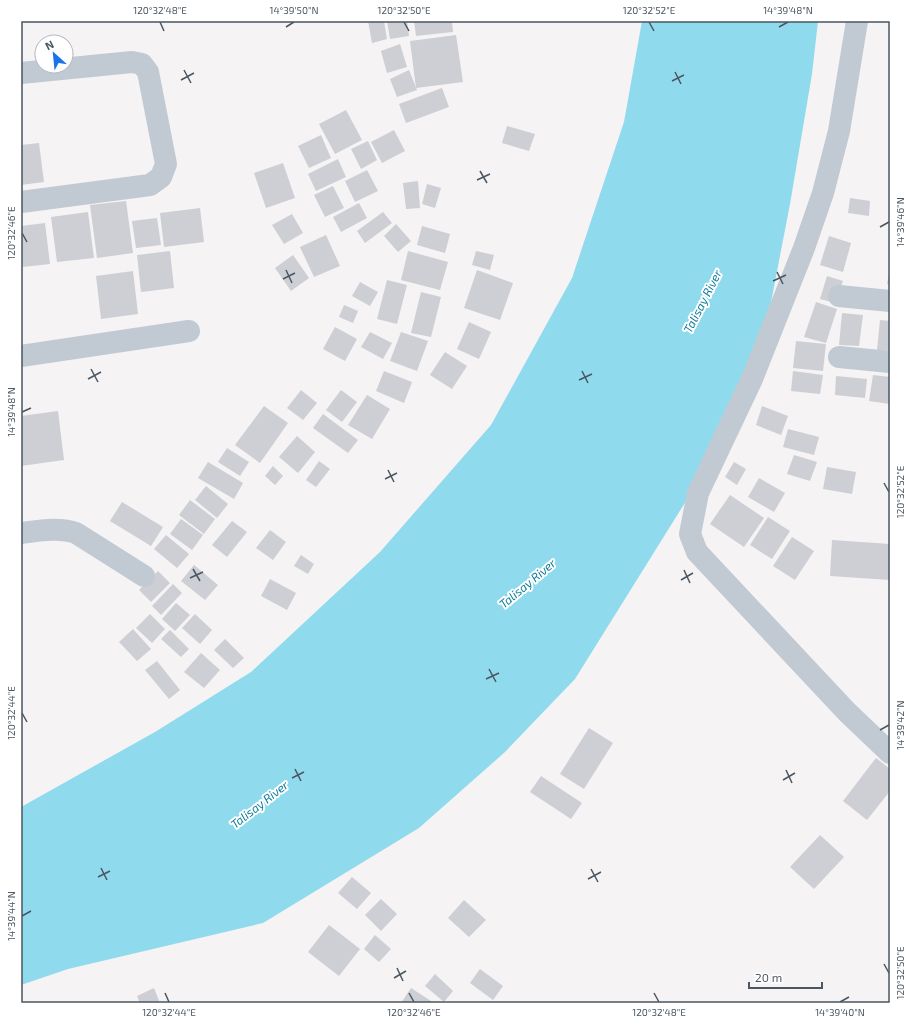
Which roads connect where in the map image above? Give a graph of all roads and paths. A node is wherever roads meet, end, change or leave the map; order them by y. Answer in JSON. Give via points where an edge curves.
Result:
{"nodes":[{"id":1,"x":857,"y":21,"type":"edge"},
{"id":2,"x":21,"y":73,"type":"edge"},
{"id":3,"x":21,"y":202,"type":"edge"},
{"id":4,"x":839,"y":296,"type":"dead end"},
{"id":5,"x":890,"y":301,"type":"edge"},
{"id":6,"x":189,"y":331,"type":"dead end"},
{"id":7,"x":21,"y":356,"type":"edge"},
{"id":8,"x":839,"y":357,"type":"dead end"},
{"id":9,"x":890,"y":362,"type":"edge"},
{"id":10,"x":21,"y":534,"type":"edge"},
{"id":11,"x":144,"y":576,"type":"dead end"},
{"id":12,"x":890,"y":753,"type":"edge"}],
"edges":[{"from":1,"to":12,"type":"street","via":[[839,131],[823,193],[752,379],[698,493],[690,534],[697,552],[847,712]]},
{"from":2,"to":3,"type":"street","via":[[132,62],[142,64],[148,72],[166,164],[161,177],[150,185]]},
{"from":4,"to":5,"type":"street"},
{"from":6,"to":7,"type":"street"},
{"from":8,"to":9,"type":"street"},
{"from":10,"to":11,"type":"street","via":[[60,530],[72,532]]}]}
